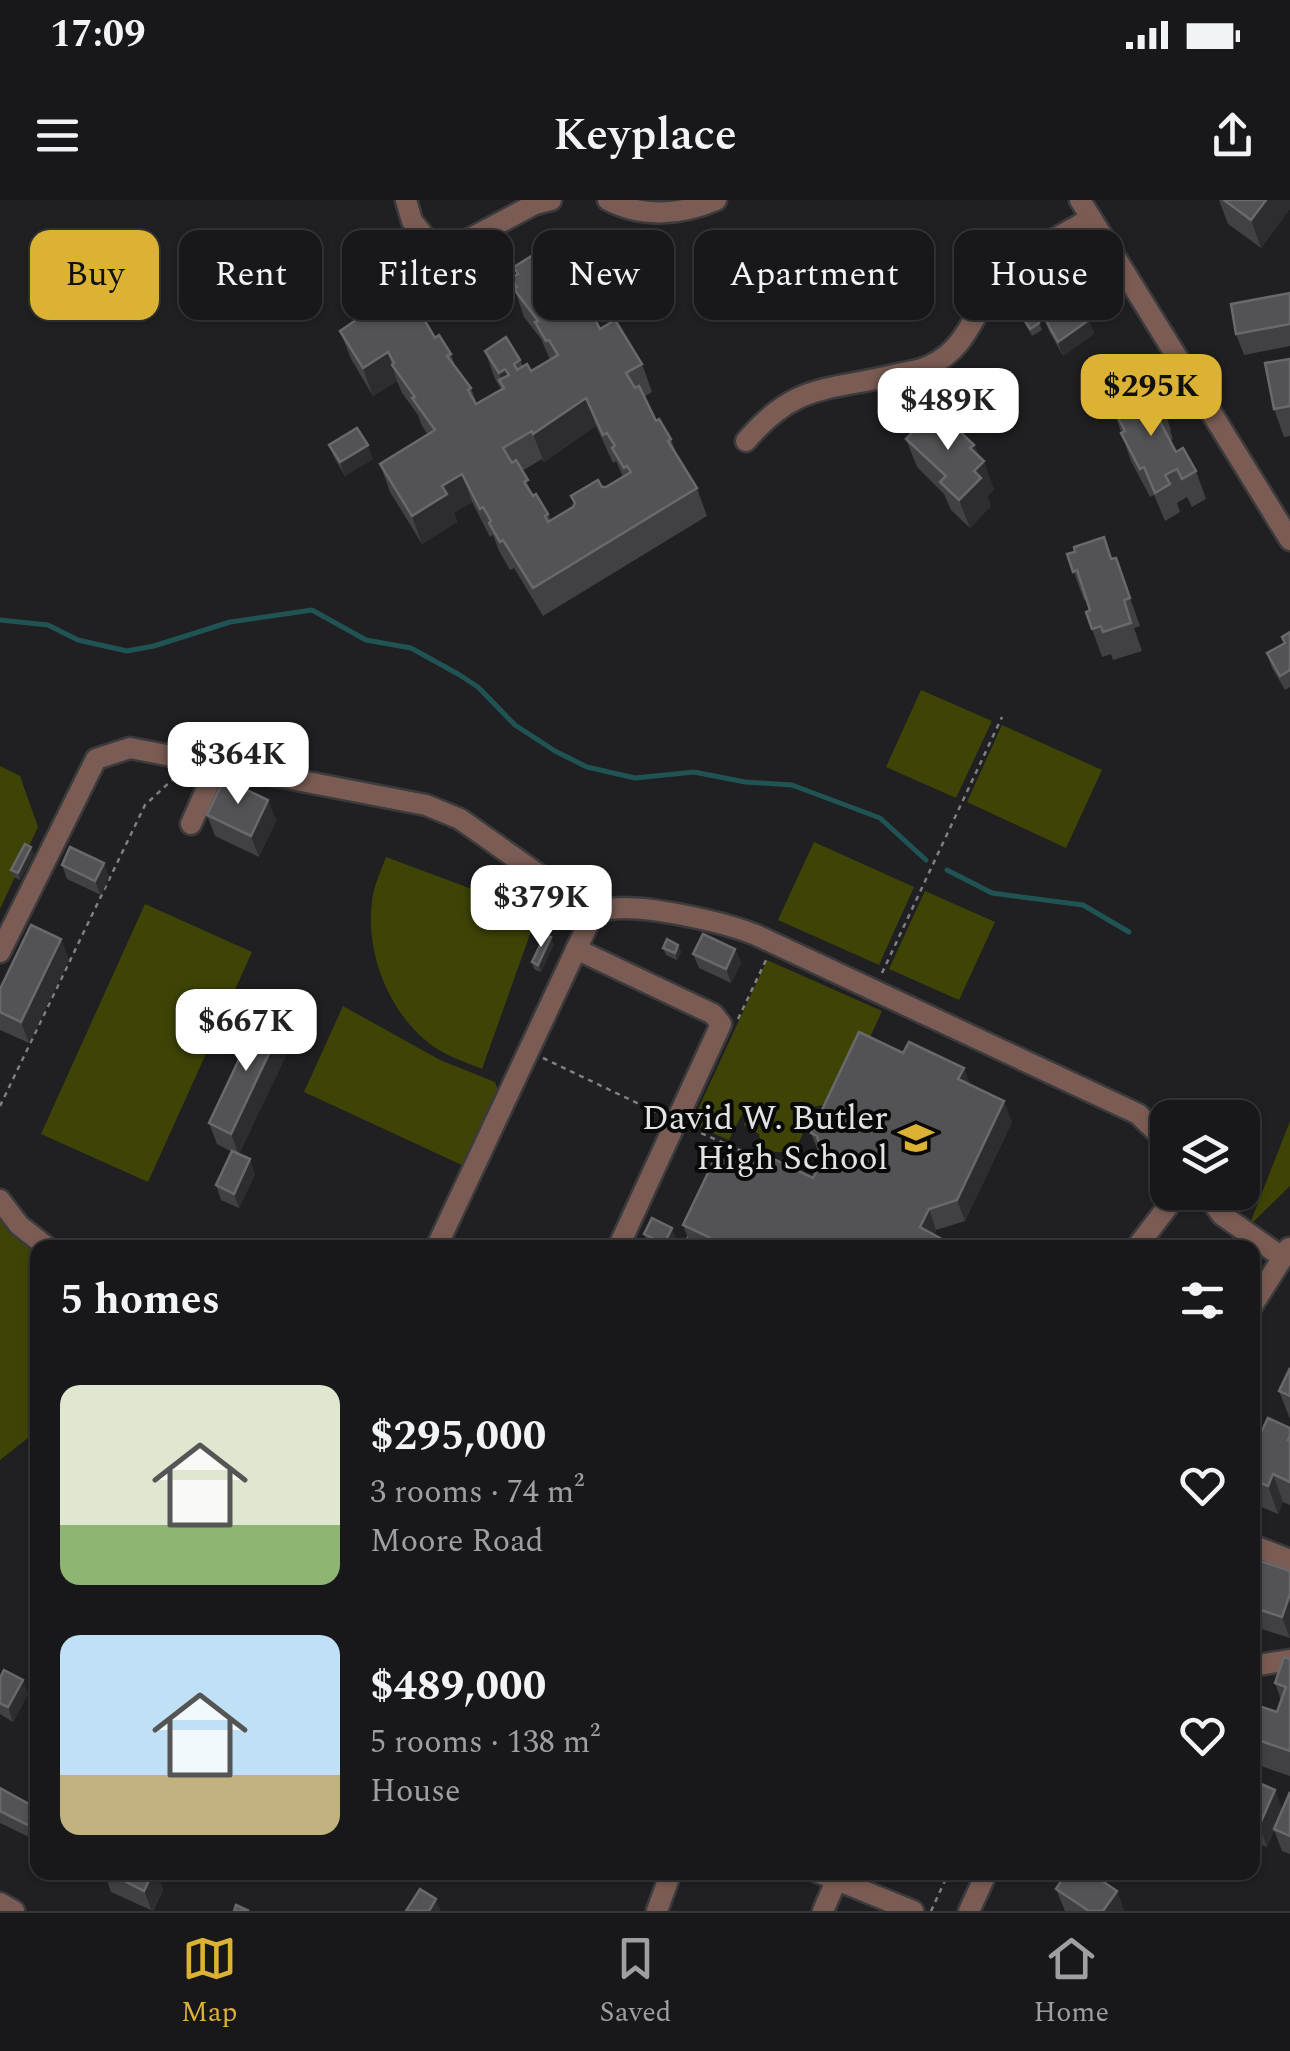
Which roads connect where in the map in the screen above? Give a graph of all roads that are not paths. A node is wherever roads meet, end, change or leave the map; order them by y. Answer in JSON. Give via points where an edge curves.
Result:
{"nodes":[{"id":1,"x":406,"y":200,"type":"edge"},
{"id":2,"x":551,"y":200,"type":"edge"},
{"id":3,"x":608,"y":200,"type":"edge"},
{"id":4,"x":716,"y":200,"type":"edge"},
{"id":5,"x":1085,"y":209,"type":"edge"},
{"id":6,"x":746,"y":440,"type":"dead end"},
{"id":7,"x":1290,"y":540,"type":"edge"},
{"id":8,"x":214,"y":772,"type":"junction"},
{"id":9,"x":191,"y":824,"type":"dead end"},
{"id":10,"x":596,"y":915,"type":"junction"},
{"id":11,"x":576,"y":949,"type":"junction"},
{"id":12,"x":0,"y":952,"type":"edge"},
{"id":13,"x":1150,"y":1126,"type":"edge"},
{"id":14,"x":0,"y":1200,"type":"edge"},
{"id":15,"x":1165,"y":1210,"type":"edge"},
{"id":16,"x":1218,"y":1210,"type":"edge"},
{"id":17,"x":38,"y":1240,"type":"edge"},
{"id":18,"x":440,"y":1240,"type":"edge"},
{"id":19,"x":622,"y":1240,"type":"edge"},
{"id":20,"x":1142,"y":1240,"type":"edge"},
{"id":21,"x":1286,"y":1252,"type":"edge"},
{"id":22,"x":1260,"y":1293,"type":"edge"},
{"id":23,"x":1260,"y":1548,"type":"edge"},
{"id":24,"x":1290,"y":1560,"type":"edge"},
{"id":25,"x":1290,"y":1660,"type":"edge"},
{"id":26,"x":1260,"y":1665,"type":"edge"},
{"id":27,"x":668,"y":1880,"type":"edge"},
{"id":28,"x":826,"y":1880,"type":"edge"},
{"id":29,"x":834,"y":1880,"type":"edge"},
{"id":30,"x":984,"y":1880,"type":"edge"},
{"id":31,"x":0,"y":1903,"type":"edge"},
{"id":32,"x":14,"y":1911,"type":"edge"},
{"id":33,"x":657,"y":1911,"type":"edge"},
{"id":34,"x":823,"y":1911,"type":"edge"},
{"id":35,"x":914,"y":1911,"type":"edge"},
{"id":36,"x":970,"y":1911,"type":"edge"}],
"edges":[{"from":1,"to":2,"type":"street","via":[[412,222],[439,256]]},
{"from":3,"to":4,"type":"street","via":[[626,210],[659,212]]},
{"from":5,"to":6,"type":"street","via":[[997,283],[956,348],[930,366],[820,388],[786,402]]},
{"from":5,"to":7,"type":"street"},
{"from":8,"to":9,"type":"street"},
{"from":8,"to":10,"type":"street","via":[[426,805],[460,819]]},
{"from":8,"to":12,"type":"street","via":[[130,748],[96,759]]},
{"from":10,"to":11,"type":"street"},
{"from":10,"to":13,"type":"street","via":[[626,908],[728,924],[1138,1114]]},
{"from":11,"to":18,"type":"street"},
{"from":11,"to":19,"type":"street","via":[[713,1014],[721,1024]]},
{"from":14,"to":17,"type":"street"},
{"from":15,"to":20,"type":"street"},
{"from":16,"to":21,"type":"street"},
{"from":21,"to":22,"type":"street"},
{"from":23,"to":24,"type":"street"},
{"from":25,"to":26,"type":"street"},
{"from":27,"to":33,"type":"street"},
{"from":28,"to":34,"type":"street"},
{"from":29,"to":35,"type":"street"},
{"from":30,"to":36,"type":"street"},
{"from":31,"to":32,"type":"street"}]}
